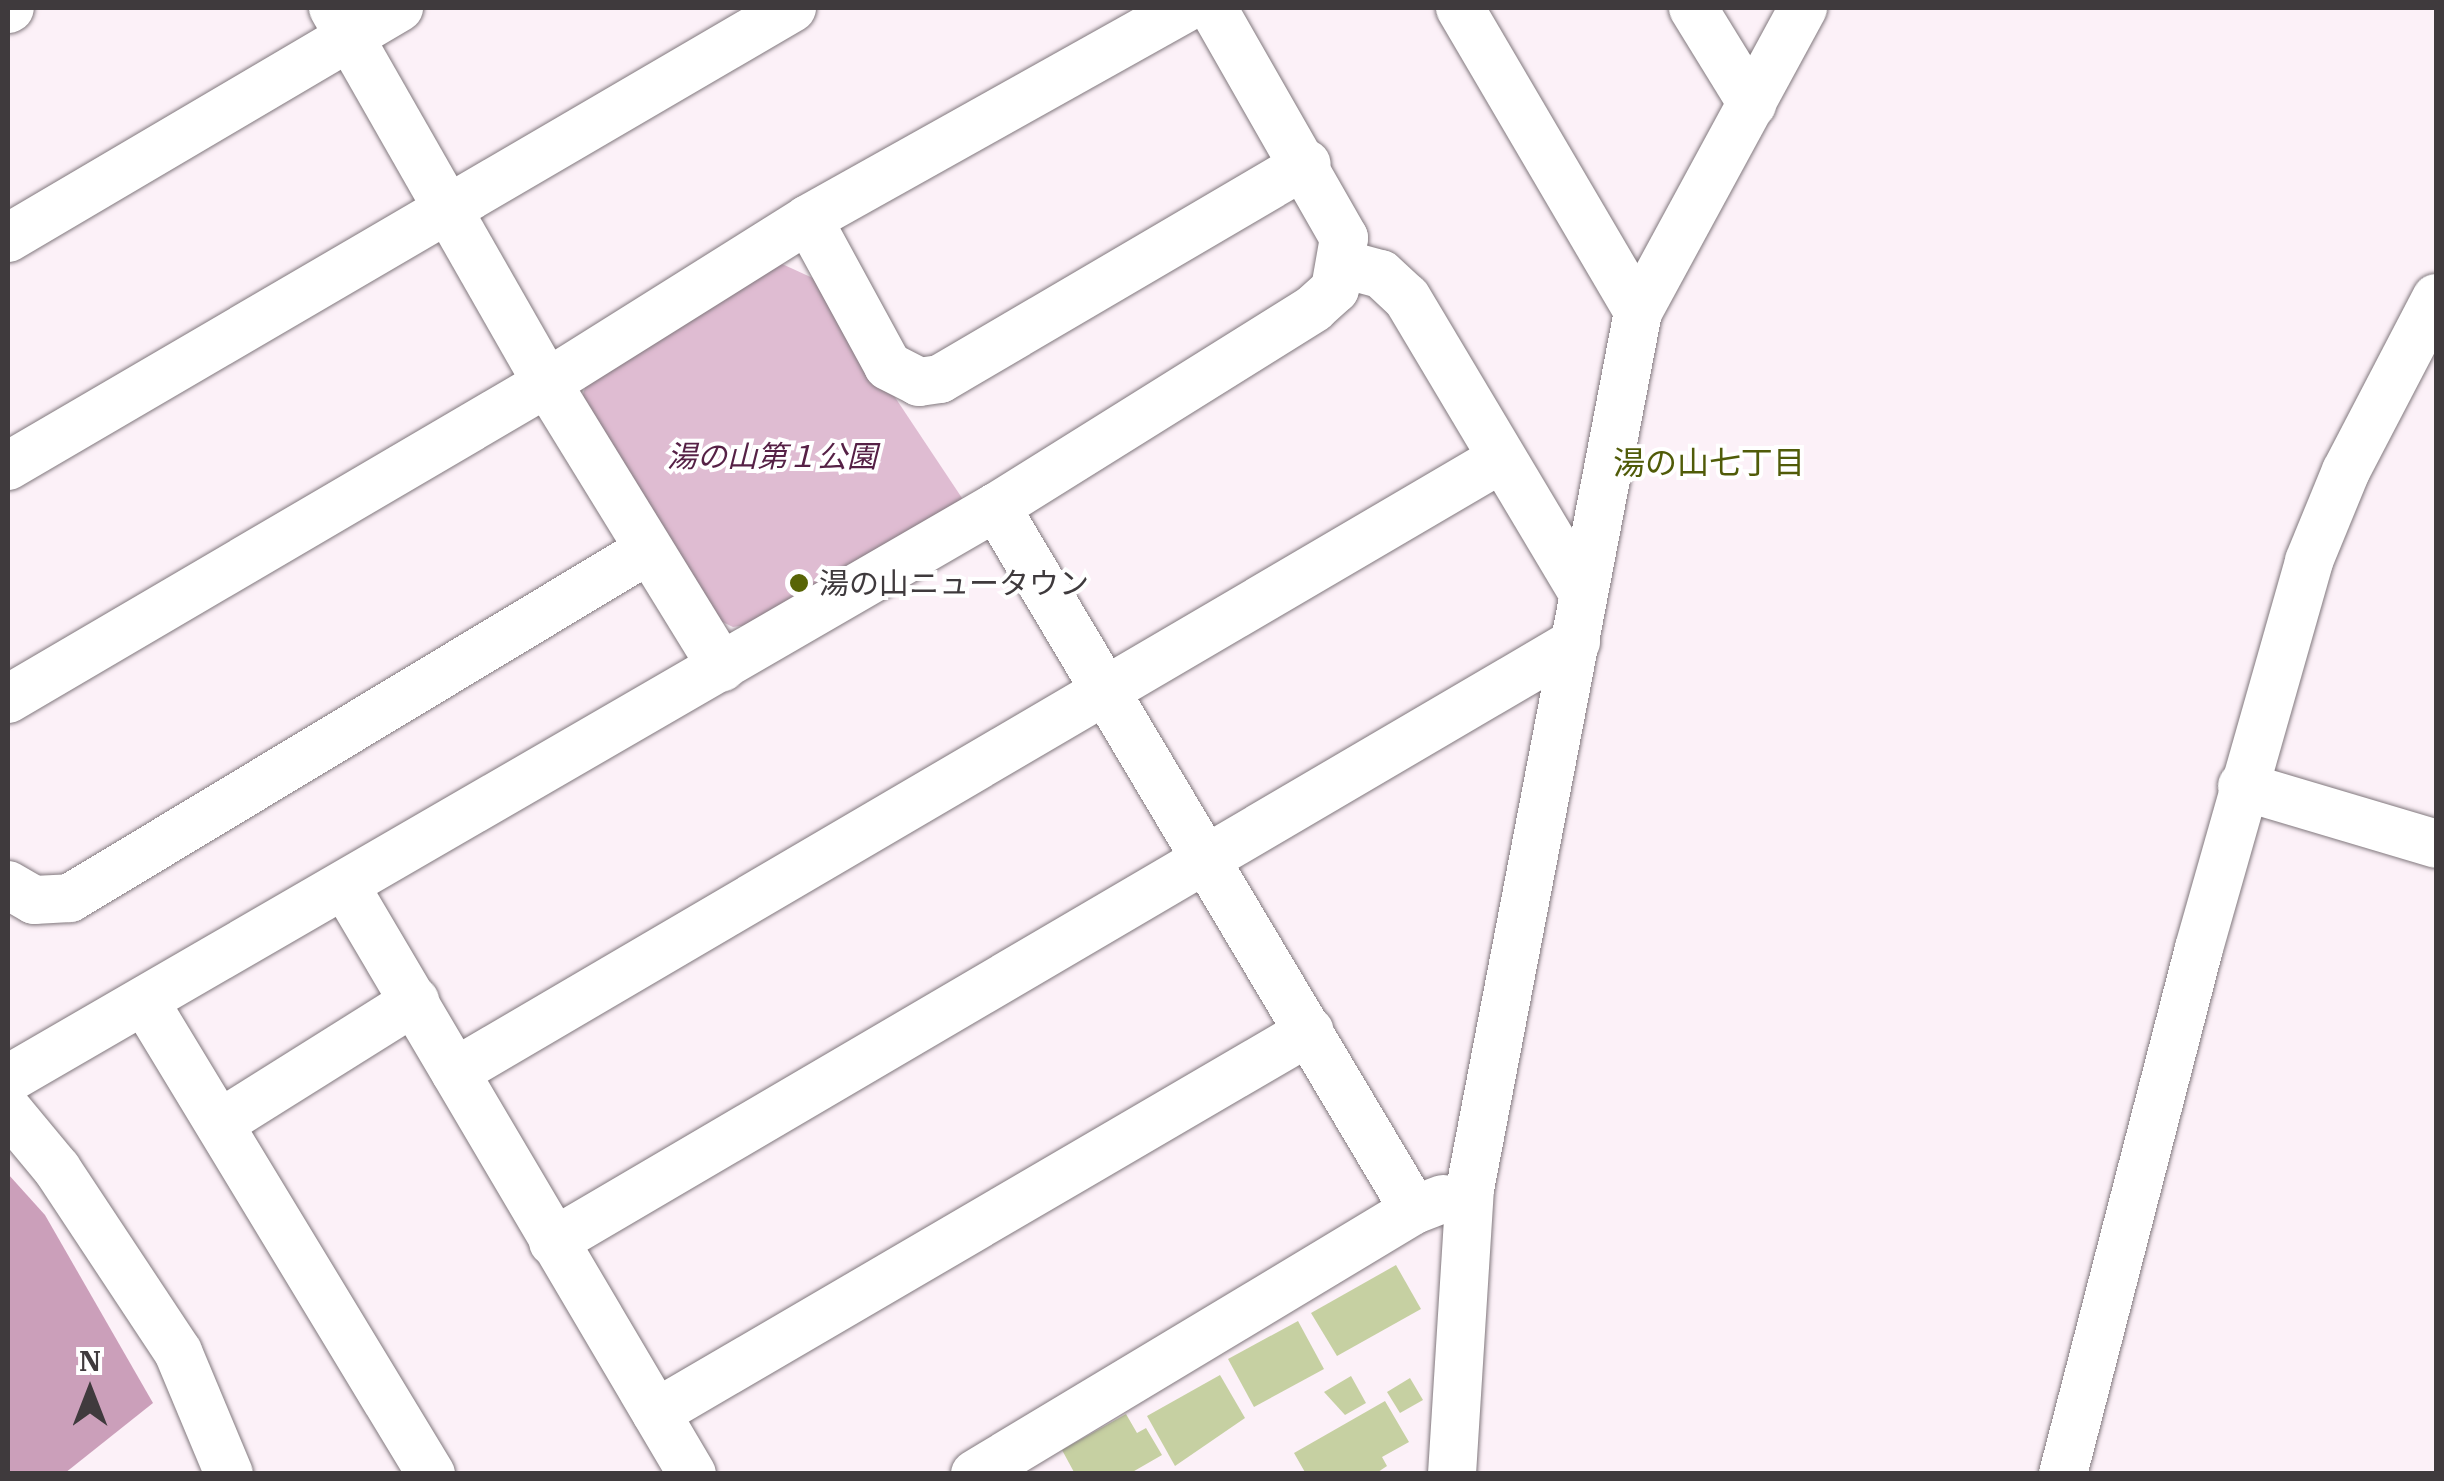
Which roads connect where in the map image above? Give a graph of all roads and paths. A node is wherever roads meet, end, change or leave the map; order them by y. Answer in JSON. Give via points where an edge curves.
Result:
{"nodes":[{"id":1,"x":399,"y":8,"type":"edge"},
{"id":2,"x":792,"y":8,"type":"edge"},
{"id":3,"x":1185,"y":8,"type":"edge"},
{"id":4,"x":1212,"y":8,"type":"edge"},
{"id":5,"x":1460,"y":8,"type":"edge"},
{"id":6,"x":1693,"y":8,"type":"edge"},
{"id":7,"x":1803,"y":8,"type":"edge"},
{"id":8,"x":342,"y":22,"type":"edge"},
{"id":9,"x":1752,"y":104,"type":"junction"},
{"id":10,"x":1306,"y":164,"type":"junction"},
{"id":11,"x":448,"y":211,"type":"junction"},
{"id":12,"x":808,"y":219,"type":"junction"},
{"id":13,"x":8,"y":238,"type":"edge"},
{"id":14,"x":1343,"y":264,"type":"junction"},
{"id":15,"x":2436,"y":298,"type":"edge"},
{"id":16,"x":1638,"y":312,"type":"junction"},
{"id":17,"x":547,"y":383,"type":"junction"},
{"id":18,"x":1499,"y":460,"type":"junction"},
{"id":19,"x":8,"y":466,"type":"edge"},
{"id":20,"x":996,"y":507,"type":"junction"},
{"id":21,"x":648,"y":550,"type":"junction"},
{"id":22,"x":1581,"y":590,"type":"junction"},
{"id":23,"x":1576,"y":642,"type":"junction"},
{"id":24,"x":722,"y":668,"type":"junction"},
{"id":25,"x":1104,"y":690,"type":"junction"},
{"id":26,"x":8,"y":699,"type":"edge"},
{"id":27,"x":2242,"y":786,"type":"junction"},
{"id":28,"x":2436,"y":844,"type":"edge"},
{"id":29,"x":1205,"y":862,"type":"junction"},
{"id":30,"x":8,"y":885,"type":"edge"},
{"id":31,"x":346,"y":889,"type":"junction"},
{"id":32,"x":414,"y":1000,"type":"junction"},
{"id":33,"x":145,"y":1002,"type":"junction"},
{"id":34,"x":1310,"y":1031,"type":"junction"},
{"id":35,"x":454,"y":1072,"type":"junction"},
{"id":36,"x":8,"y":1079,"type":"edge"},
{"id":37,"x":8,"y":1110,"type":"edge"},
{"id":38,"x":222,"y":1122,"type":"junction"},
{"id":39,"x":1470,"y":1190,"type":"junction"},
{"id":40,"x":1414,"y":1210,"type":"junction"},
{"id":41,"x":553,"y":1242,"type":"junction"},
{"id":42,"x":656,"y":1413,"type":"junction"},
{"id":43,"x":229,"y":1474,"type":"edge"},
{"id":44,"x":431,"y":1474,"type":"edge"},
{"id":45,"x":692,"y":1474,"type":"edge"},
{"id":46,"x":975,"y":1474,"type":"edge"},
{"id":47,"x":1452,"y":1474,"type":"edge"},
{"id":48,"x":2063,"y":1474,"type":"edge"}],
"edges":[{"from":1,"to":8,"type":"street"},
{"from":2,"to":11,"type":"street"},
{"from":3,"to":12,"type":"street"},
{"from":4,"to":10,"type":"street"},
{"from":5,"to":16,"type":"street"},
{"from":6,"to":9,"type":"street"},
{"from":7,"to":9,"type":"street"},
{"from":8,"to":11,"type":"street"},
{"from":8,"to":13,"type":"street"},
{"from":9,"to":16,"type":"street"},
{"from":10,"to":12,"type":"street","via":[[940,379],[919,382],[888,366]]},
{"from":10,"to":14,"type":"street","via":[[1339,224]]},
{"from":11,"to":17,"type":"street"},
{"from":11,"to":19,"type":"street"},
{"from":12,"to":17,"type":"street"},
{"from":14,"to":18,"type":"street","via":[[1380,274],[1408,298]]},
{"from":14,"to":20,"type":"street","via":[[1335,289],[1314,308]]},
{"from":15,"to":27,"type":"street","via":[[2346,472],[2309,561]]},
{"from":16,"to":22,"type":"street"},
{"from":17,"to":21,"type":"street"},
{"from":17,"to":26,"type":"street"},
{"from":18,"to":22,"type":"street"},
{"from":18,"to":25,"type":"street"},
{"from":20,"to":24,"type":"street"},
{"from":20,"to":25,"type":"street"},
{"from":21,"to":24,"type":"street"},
{"from":21,"to":30,"type":"street","via":[[70,898],[34,900]]},
{"from":22,"to":23,"type":"street"},
{"from":23,"to":29,"type":"street"},
{"from":23,"to":39,"type":"street"},
{"from":24,"to":31,"type":"street"},
{"from":25,"to":29,"type":"street"},
{"from":25,"to":35,"type":"street"},
{"from":27,"to":28,"type":"street"},
{"from":27,"to":48,"type":"street"},
{"from":29,"to":34,"type":"street"},
{"from":29,"to":41,"type":"street"},
{"from":31,"to":32,"type":"street"},
{"from":31,"to":33,"type":"street"},
{"from":32,"to":35,"type":"street"},
{"from":32,"to":38,"type":"street"},
{"from":33,"to":36,"type":"street"},
{"from":33,"to":38,"type":"street"},
{"from":34,"to":40,"type":"street"},
{"from":34,"to":42,"type":"street"},
{"from":35,"to":41,"type":"street"},
{"from":37,"to":43,"type":"street","via":[[57,1169],[178,1352]]},
{"from":38,"to":44,"type":"street"},
{"from":39,"to":40,"type":"street"},
{"from":39,"to":47,"type":"street"},
{"from":40,"to":46,"type":"street"},
{"from":41,"to":42,"type":"street"},
{"from":42,"to":45,"type":"street"}]}
